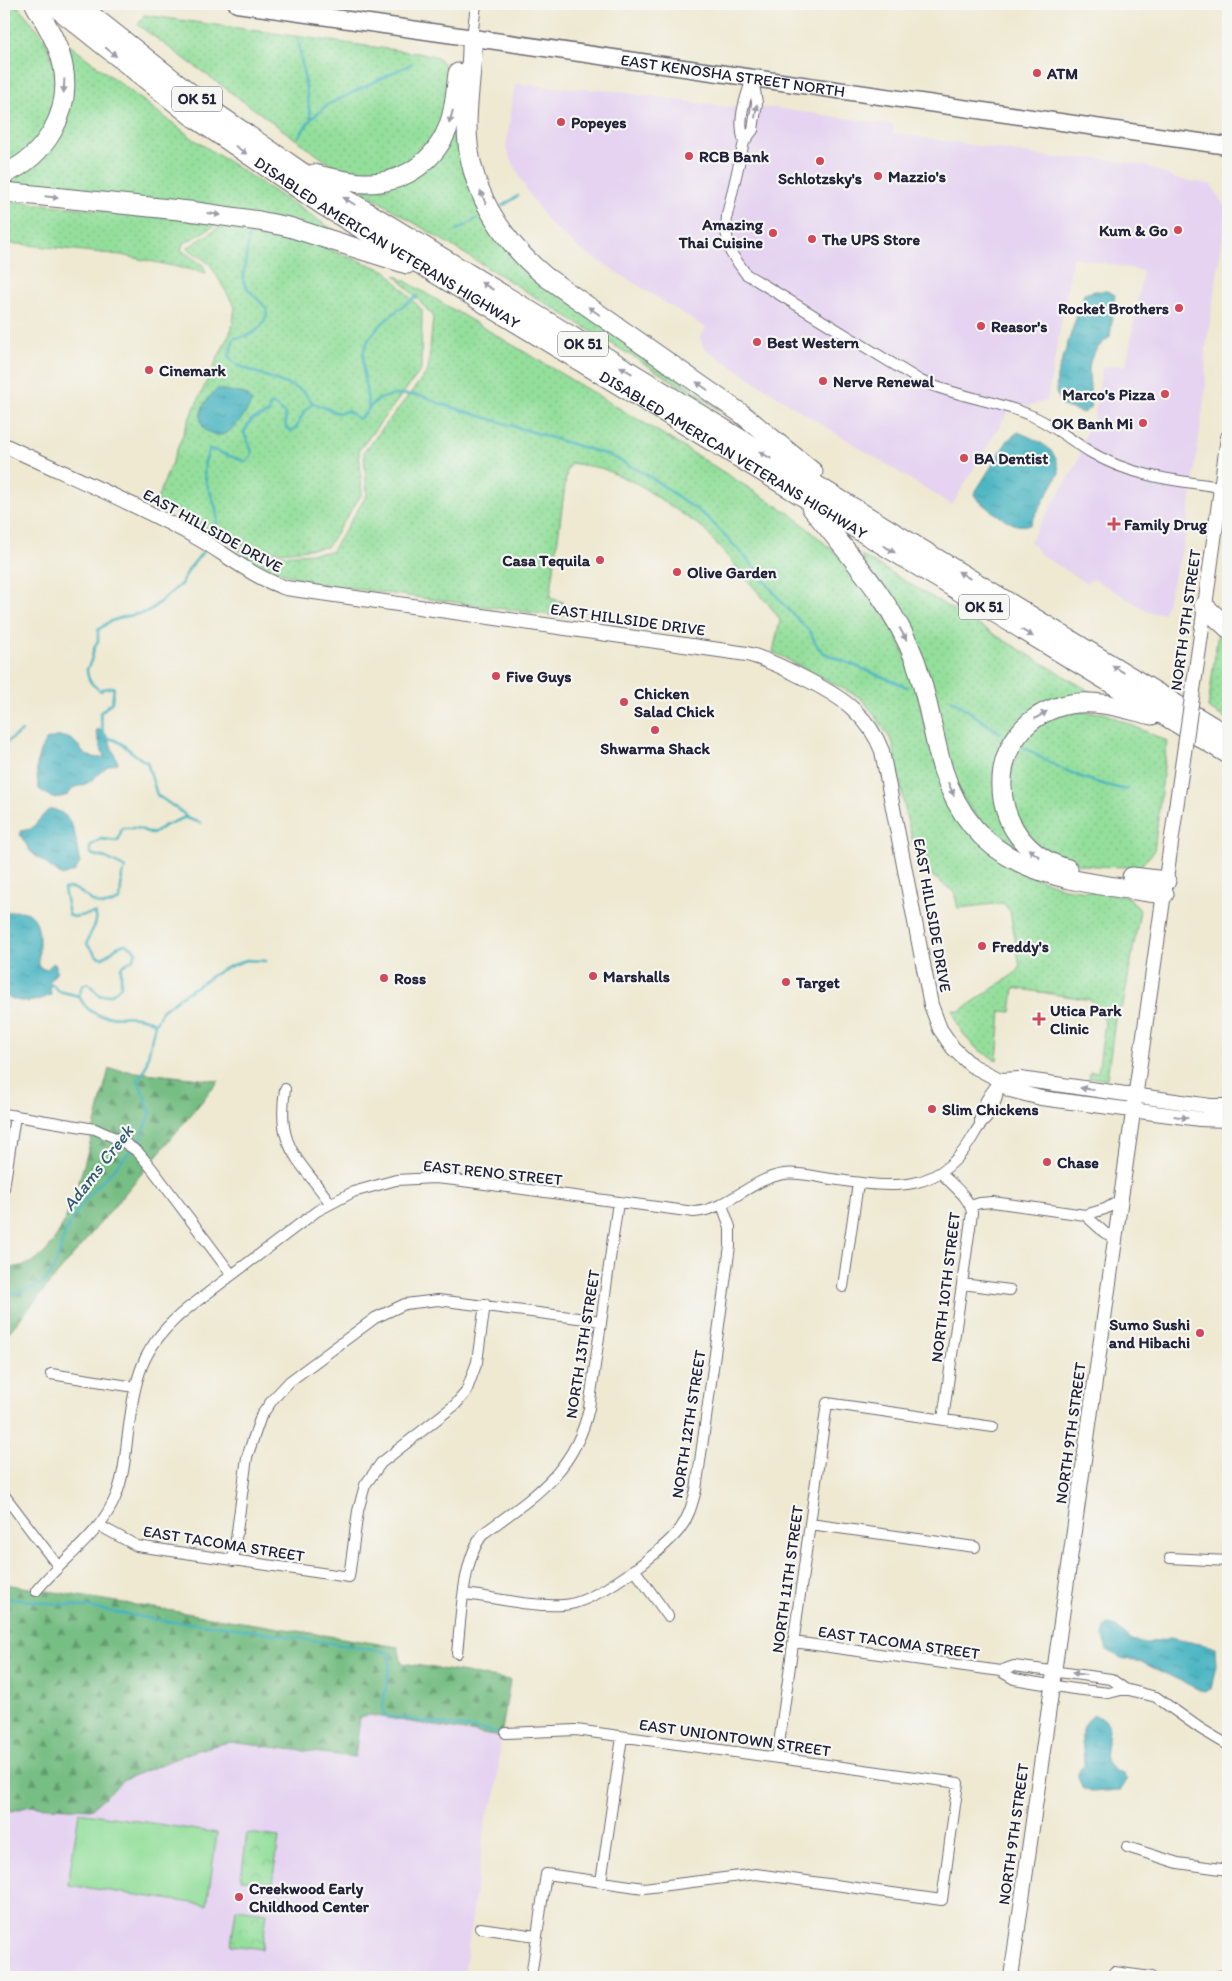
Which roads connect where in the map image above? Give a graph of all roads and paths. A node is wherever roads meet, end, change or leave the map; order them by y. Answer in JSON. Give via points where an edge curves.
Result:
{"nodes":[{"id":1,"x":35,"y":4,"type":"edge"},
{"id":2,"x":52,"y":4,"type":"edge"},
{"id":3,"x":77,"y":4,"type":"edge"},
{"id":4,"x":237,"y":4,"type":"edge"},
{"id":5,"x":476,"y":4,"type":"edge"},
{"id":6,"x":310,"y":9,"type":"edge"},
{"id":7,"x":472,"y":38,"type":"junction"},
{"id":8,"x":752,"y":78,"type":"junction"},
{"id":9,"x":1228,"y":146,"type":"edge"},
{"id":10,"x":300,"y":171,"type":"junction"},
{"id":11,"x":4,"y":174,"type":"edge"},
{"id":12,"x":4,"y":192,"type":"edge"},
{"id":13,"x":433,"y":271,"type":"junction"},
{"id":14,"x":1228,"y":437,"type":"edge"},
{"id":15,"x":4,"y":445,"type":"edge"},
{"id":16,"x":1225,"y":487,"type":"edge"},
{"id":17,"x":802,"y":496,"type":"junction"},
{"id":18,"x":866,"y":516,"type":"junction"},
{"id":19,"x":1204,"y":606,"type":"junction"},
{"id":20,"x":1228,"y":628,"type":"edge"},
{"id":21,"x":1166,"y":718,"type":"junction"},
{"id":22,"x":1228,"y":736,"type":"edge"},
{"id":23,"x":1228,"y":754,"type":"edge"},
{"id":24,"x":1165,"y":888,"type":"junction"},
{"id":25,"x":1000,"y":1080,"type":"junction"},
{"id":26,"x":285,"y":1089,"type":"dead end"},
{"id":27,"x":1135,"y":1096,"type":"junction"},
{"id":28,"x":1228,"y":1106,"type":"edge"},
{"id":29,"x":1133,"y":1110,"type":"junction"},
{"id":30,"x":4,"y":1114,"type":"edge"},
{"id":31,"x":15,"y":1116,"type":"junction"},
{"id":32,"x":1228,"y":1120,"type":"edge"},
{"id":33,"x":941,"y":1172,"type":"junction"},
{"id":34,"x":858,"y":1183,"type":"junction"},
{"id":35,"x":4,"y":1188,"type":"edge"},
{"id":36,"x":1121,"y":1200,"type":"junction"},
{"id":37,"x":618,"y":1202,"type":"junction"},
{"id":38,"x":330,"y":1203,"type":"junction"},
{"id":39,"x":722,"y":1205,"type":"junction"},
{"id":40,"x":971,"y":1206,"type":"junction"},
{"id":41,"x":1085,"y":1215,"type":"junction"},
{"id":42,"x":1115,"y":1238,"type":"junction"},
{"id":43,"x":232,"y":1275,"type":"junction"},
{"id":44,"x":962,"y":1284,"type":"junction"},
{"id":45,"x":843,"y":1288,"type":"dead end"},
{"id":46,"x":1010,"y":1290,"type":"dead end"},
{"id":47,"x":485,"y":1304,"type":"junction"},
{"id":48,"x":601,"y":1320,"type":"junction"},
{"id":49,"x":51,"y":1374,"type":"dead end"},
{"id":50,"x":135,"y":1387,"type":"junction"},
{"id":51,"x":943,"y":1419,"type":"junction"},
{"id":52,"x":993,"y":1427,"type":"dead end"},
{"id":53,"x":4,"y":1495,"type":"edge"},
{"id":54,"x":810,"y":1524,"type":"junction"},
{"id":55,"x":100,"y":1526,"type":"junction"},
{"id":56,"x":975,"y":1547,"type":"dead end"},
{"id":57,"x":1170,"y":1558,"type":"dead end"},
{"id":58,"x":233,"y":1561,"type":"junction"},
{"id":59,"x":1228,"y":1561,"type":"edge"},
{"id":60,"x":58,"y":1566,"type":"junction"},
{"id":61,"x":634,"y":1568,"type":"junction"},
{"id":62,"x":36,"y":1591,"type":"dead end"},
{"id":63,"x":465,"y":1594,"type":"junction"},
{"id":64,"x":668,"y":1616,"type":"dead end"},
{"id":65,"x":794,"y":1642,"type":"junction"},
{"id":66,"x":457,"y":1653,"type":"dead end"},
{"id":67,"x":1054,"y":1670,"type":"junction"},
{"id":68,"x":1000,"y":1671,"type":"junction"},
{"id":69,"x":1052,"y":1685,"type":"junction"},
{"id":70,"x":1125,"y":1688,"type":"junction"},
{"id":71,"x":506,"y":1733,"type":"dead end"},
{"id":72,"x":622,"y":1737,"type":"junction"},
{"id":73,"x":1228,"y":1745,"type":"edge"},
{"id":74,"x":777,"y":1758,"type":"junction"},
{"id":75,"x":1128,"y":1847,"type":"dead end"},
{"id":76,"x":1228,"y":1870,"type":"edge"},
{"id":77,"x":601,"y":1882,"type":"junction"},
{"id":78,"x":480,"y":1928,"type":"dead end"},
{"id":79,"x":536,"y":1936,"type":"junction"},
{"id":80,"x":1114,"y":1972,"type":"dead end"},
{"id":81,"x":1228,"y":1974,"type":"edge"},
{"id":82,"x":531,"y":1977,"type":"edge"},
{"id":83,"x":1011,"y":1977,"type":"edge"},
{"id":84,"x":1151,"y":1977,"type":"edge"},
{"id":85,"x":1215,"y":1977,"type":"edge"}],
"edges":[{"from":1,"to":11,"type":"highway","one_way":true,"via":[[62,59],[65,78],[63,101],[56,126],[40,149],[22,165]]},
{"from":2,"to":13,"type":"highway","name":"DISABLED AMERICAN VETERANS HIGHWAY","number":"OK 51","one_way":true,"via":[[140,76],[258,162]]},
{"from":3,"to":10,"type":"highway","name":"DISABLED AMERICAN VETERANS HIGHWAY","number":"OK 51","via":[[213,111]]},
{"from":4,"to":6,"type":"main road","name":"EAST KENOSHA STREET NORTH"},
{"from":5,"to":7,"type":"street"},
{"from":6,"to":7,"type":"main road","name":"EAST KENOSHA STREET NORTH"},
{"from":7,"to":8,"type":"main road","name":"EAST KENOSHA STREET NORTH"},
{"from":7,"to":10,"type":"highway","one_way":true,"via":[[460,58],[447,130],[433,154],[419,167],[395,179],[366,183]]},
{"from":18,"to":7,"type":"highway","one_way":true,"via":[[742,414],[568,293],[517,251],[490,214],[469,146],[467,120]]},
{"from":8,"to":9,"type":"main road","name":"EAST KENOSHA STREET NORTH"},
{"from":8,"to":16,"type":"street","via":[[757,103],[753,130],[744,142],[726,225],[728,242],[737,263],[752,279],[921,382],[1026,413],[1051,425],[1093,454],[1127,469],[1156,478]]},
{"from":18,"to":10,"type":"highway","name":"DISABLED AMERICAN VETERANS HIGHWAY","number":"OK 51","one_way":true},
{"from":12,"to":13,"type":"highway","one_way":true,"via":[[259,221],[289,227]]},
{"from":13,"to":17,"type":"highway","name":"DISABLED AMERICAN VETERANS HIGHWAY","number":"OK 51"},
{"from":14,"to":16,"type":"street","name":"NORTH 9TH STREET"},
{"from":15,"to":25,"type":"street","name":"EAST HILLSIDE DRIVE","via":[[195,536],[265,581],[286,588],[747,654],[775,664],[842,700],[866,722],[882,751],[935,1018],[953,1048],[971,1065]]},
{"from":16,"to":19,"type":"street","name":"NORTH 9TH STREET"},
{"from":17,"to":21,"type":"highway","name":"DISABLED AMERICAN VETERANS HIGHWAY","number":"OK 51","one_way":true},
{"from":17,"to":24,"type":"highway","one_way":true,"via":[[864,572],[908,643],[927,698],[948,784],[960,808],[979,833],[1012,859],[1042,873],[1074,881]]},
{"from":22,"to":18,"type":"highway","name":"DISABLED AMERICAN VETERANS HIGHWAY","number":"OK 51","one_way":true},
{"from":19,"to":20,"type":"highway"},
{"from":19,"to":24,"type":"street","name":"NORTH 9TH STREET","bridge":true},
{"from":21,"to":23,"type":"highway","name":"DISABLED AMERICAN VETERANS HIGHWAY","number":"OK 51"},
{"from":24,"to":21,"type":"highway","one_way":true,"via":[[1079,871],[1047,861],[1023,844],[1012,827],[1002,798],[1001,783],[1006,757],[1018,736],[1032,721],[1048,711],[1068,704],[1093,703]]},
{"from":24,"to":27,"type":"street","name":"NORTH 9TH STREET"},
{"from":27,"to":25,"type":"street","name":"EAST HILLSIDE DRIVE","one_way":true,"via":[[1020,1079]]},
{"from":25,"to":29,"type":"street","name":"EAST HILLSIDE DRIVE","via":[[1010,1090],[1041,1098]]},
{"from":25,"to":33,"type":"street","via":[[997,1098],[987,1119],[980,1123],[965,1149]]},
{"from":26,"to":38,"type":"street","via":[[282,1112],[286,1139],[296,1158]]},
{"from":27,"to":28,"type":"street","name":"EAST HILLSIDE DRIVE"},
{"from":27,"to":29,"type":"street","name":"NORTH 9TH STREET"},
{"from":29,"to":32,"type":"street","name":"EAST HILLSIDE DRIVE","one_way":true},
{"from":29,"to":36,"type":"street","name":"NORTH 9TH STREET"},
{"from":30,"to":31,"type":"street"},
{"from":31,"to":35,"type":"street"},
{"from":31,"to":43,"type":"street","via":[[95,1129],[138,1152]]},
{"from":33,"to":34,"type":"street","name":"EAST RENO STREET","via":[[906,1186]]},
{"from":33,"to":40,"type":"street","name":"NORTH 10TH STREET"},
{"from":34,"to":39,"type":"street","name":"EAST RENO STREET","via":[[784,1174],[753,1184]]},
{"from":34,"to":45,"type":"street"},
{"from":36,"to":41,"type":"street"},
{"from":36,"to":42,"type":"street","name":"NORTH 9TH STREET"},
{"from":37,"to":38,"type":"street","name":"EAST RENO STREET","via":[[415,1178],[377,1184]]},
{"from":37,"to":39,"type":"street","name":"EAST RENO STREET","via":[[694,1212],[706,1212]]},
{"from":37,"to":48,"type":"street","name":"NORTH 13TH STREET"},
{"from":38,"to":43,"type":"street","name":"EAST RENO STREET"},
{"from":39,"to":61,"type":"street","name":"NORTH 12TH STREET","via":[[730,1227],[730,1246],[696,1490],[680,1529]]},
{"from":40,"to":41,"type":"street","via":[[993,1202]]},
{"from":40,"to":44,"type":"street","name":"NORTH 10TH STREET"},
{"from":41,"to":42,"type":"street","via":[[1104,1233]]},
{"from":42,"to":67,"type":"street","name":"NORTH 9TH STREET"},
{"from":43,"to":50,"type":"street","name":"EAST RENO STREET","via":[[161,1331],[146,1355]]},
{"from":44,"to":46,"type":"street"},
{"from":44,"to":51,"type":"street","name":"NORTH 10TH STREET"},
{"from":47,"to":48,"type":"street"},
{"from":47,"to":58,"type":"street","via":[[438,1300],[405,1304],[375,1318],[290,1382],[267,1406],[250,1445]]},
{"from":47,"to":58,"type":"street","name":"EAST TACOMA STREET","via":[[477,1362],[466,1392],[455,1406],[381,1463],[365,1485],[349,1577]]},
{"from":48,"to":63,"type":"street","name":"NORTH 13TH STREET","via":[[589,1408],[577,1446],[545,1486],[478,1540],[469,1562]]},
{"from":49,"to":50,"type":"street"},
{"from":50,"to":55,"type":"street","name":"EAST RENO STREET","via":[[121,1483]]},
{"from":51,"to":52,"type":"street"},
{"from":51,"to":54,"type":"street","name":"NORTH 11TH STREET","via":[[827,1403]]},
{"from":53,"to":60,"type":"street"},
{"from":54,"to":56,"type":"street"},
{"from":54,"to":65,"type":"street","name":"NORTH 11TH STREET"},
{"from":55,"to":58,"type":"street","name":"EAST TACOMA STREET","via":[[137,1546]]},
{"from":55,"to":60,"type":"street","name":"EAST RENO STREET"},
{"from":57,"to":59,"type":"street"},
{"from":60,"to":62,"type":"street","name":"EAST RENO STREET"},
{"from":61,"to":63,"type":"street","via":[[590,1598],[564,1605]]},
{"from":61,"to":64,"type":"street"},
{"from":63,"to":66,"type":"street","name":"NORTH 13TH STREET"},
{"from":65,"to":68,"type":"street","name":"EAST TACOMA STREET"},
{"from":65,"to":74,"type":"street","name":"NORTH 11TH STREET"},
{"from":67,"to":68,"type":"street","name":"EAST TACOMA STREET","via":[[1014,1666]]},
{"from":67,"to":69,"type":"street","name":"NORTH 9TH STREET"},
{"from":70,"to":67,"type":"street","name":"EAST TACOMA STREET","one_way":true,"via":[[1111,1679]]},
{"from":68,"to":69,"type":"street","name":"EAST TACOMA STREET","via":[[1014,1679]]},
{"from":69,"to":70,"type":"street","name":"EAST TACOMA STREET","via":[[1109,1693]]},
{"from":69,"to":83,"type":"street","name":"NORTH 9TH STREET"},
{"from":70,"to":73,"type":"street","name":"EAST TACOMA STREET","via":[[1156,1697]]},
{"from":71,"to":72,"type":"street","name":"EAST UNIONTOWN STREET","via":[[576,1730]]},
{"from":72,"to":74,"type":"street","name":"EAST UNIONTOWN STREET"},
{"from":72,"to":77,"type":"street"},
{"from":74,"to":77,"type":"street","name":"EAST UNIONTOWN STREET","via":[[958,1783],[942,1900],[756,1874],[644,1888]]},
{"from":75,"to":76,"type":"street","via":[[1178,1863]]},
{"from":77,"to":79,"type":"street","via":[[546,1874]]},
{"from":78,"to":79,"type":"street"},
{"from":79,"to":82,"type":"street"},
{"from":80,"to":84,"type":"street"},
{"from":81,"to":85,"type":"street"}]}
